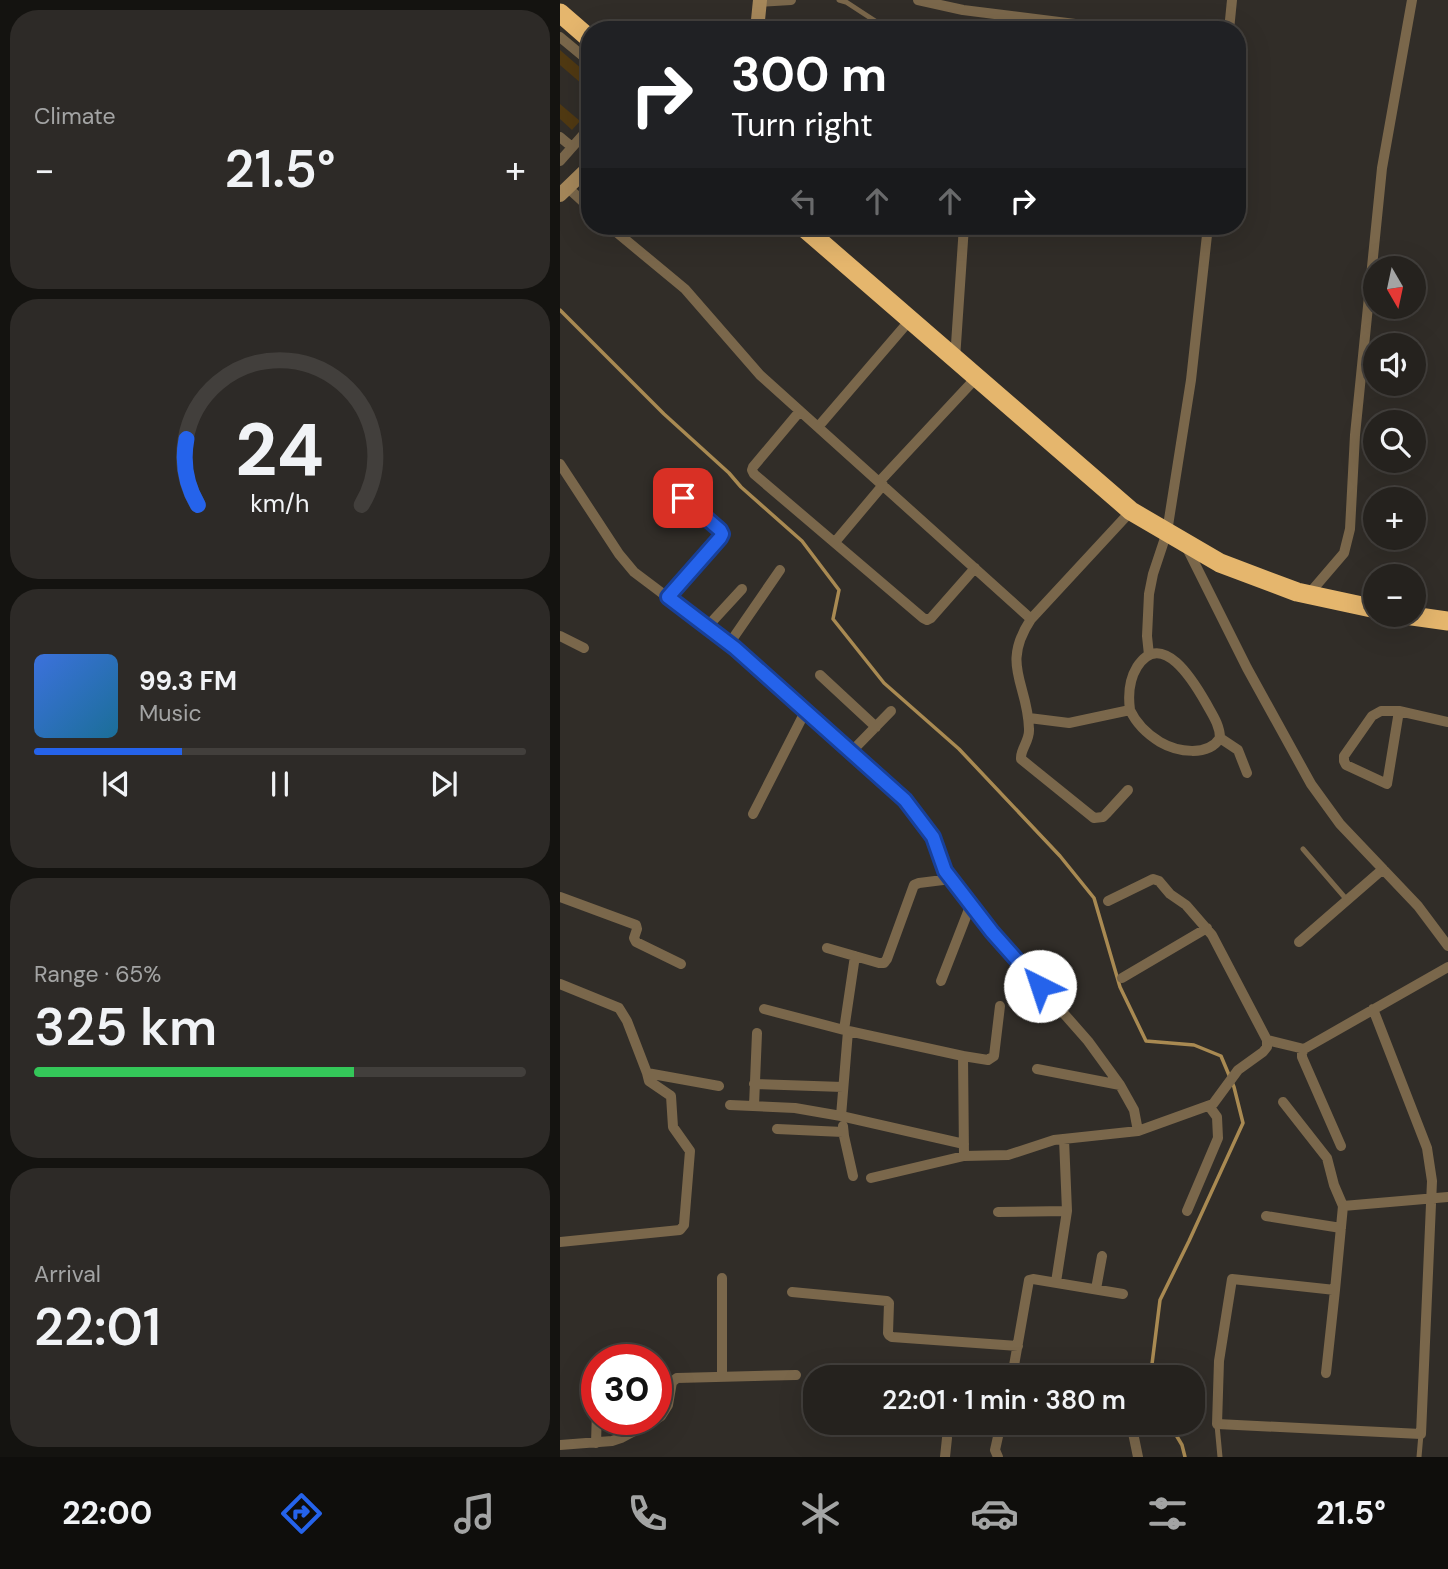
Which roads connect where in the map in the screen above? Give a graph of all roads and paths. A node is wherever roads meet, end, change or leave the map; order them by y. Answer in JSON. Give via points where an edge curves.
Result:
{"nodes":[{"id":1,"x":791,"y":0,"type":"edge"},
{"id":2,"x":839,"y":0,"type":"edge"},
{"id":3,"x":918,"y":0,"type":"edge"},
{"id":4,"x":1232,"y":0,"type":"edge"},
{"id":5,"x":1412,"y":0,"type":"edge"},
{"id":6,"x":760,"y":1,"type":"edge"},
{"id":7,"x":560,"y":13,"type":"edge"},
{"id":8,"x":758,"y":21,"type":"edge"},
{"id":9,"x":875,"y":21,"type":"edge"},
{"id":10,"x":1023,"y":21,"type":"edge"},
{"id":11,"x":1230,"y":21,"type":"edge"},
{"id":12,"x":581,"y":31,"type":"edge"},
{"id":13,"x":560,"y":37,"type":"edge"},
{"id":14,"x":581,"y":54,"type":"edge"},
{"id":15,"x":560,"y":137,"type":"edge"},
{"id":16,"x":581,"y":137,"type":"edge"},
{"id":17,"x":572,"y":147,"type":"junction"},
{"id":18,"x":560,"y":161,"type":"edge"},
{"id":19,"x":581,"y":175,"type":"edge"},
{"id":20,"x":564,"y":191,"type":"edge"},
{"id":21,"x":581,"y":202,"type":"edge"},
{"id":22,"x":620,"y":235,"type":"edge"},
{"id":23,"x":812,"y":235,"type":"edge"},
{"id":24,"x":963,"y":235,"type":"edge"},
{"id":25,"x":1207,"y":235,"type":"edge"},
{"id":26,"x":910,"y":320,"type":"junction"},
{"id":27,"x":955,"y":359,"type":"junction"},
{"id":28,"x":976,"y":378,"type":"junction"},
{"id":29,"x":800,"y":411,"type":"junction"},
{"id":30,"x":818,"y":427,"type":"junction"},
{"id":31,"x":560,"y":464,"type":"edge"},
{"id":32,"x":881,"y":484,"type":"junction"},
{"id":33,"x":683,"y":498,"type":"dead end"},
{"id":34,"x":1131,"y":511,"type":"junction"},
{"id":35,"x":1176,"y":537,"type":"junction"},
{"id":36,"x":835,"y":542,"type":"junction"},
{"id":37,"x":975,"y":568,"type":"junction"},
{"id":38,"x":780,"y":570,"type":"dead end"},
{"id":39,"x":742,"y":589,"type":"dead end"},
{"id":40,"x":1308,"y":595,"type":"junction"},
{"id":41,"x":668,"y":597,"type":"junction"},
{"id":42,"x":1363,"y":606,"type":"edge"},
{"id":43,"x":1426,"y":618,"type":"edge"},
{"id":44,"x":1031,"y":619,"type":"junction"},
{"id":45,"x":1448,"y":621,"type":"edge"},
{"id":46,"x":706,"y":627,"type":"junction"},
{"id":47,"x":560,"y":636,"type":"edge"},
{"id":48,"x":729,"y":644,"type":"junction"},
{"id":49,"x":584,"y":648,"type":"dead end"},
{"id":50,"x":1149,"y":655,"type":"junction"},
{"id":51,"x":820,"y":675,"type":"dead end"},
{"id":52,"x":806,"y":710,"type":"junction"},
{"id":53,"x":1130,"y":710,"type":"junction"},
{"id":54,"x":891,"y":711,"type":"dead end"},
{"id":55,"x":1399,"y":711,"type":"junction"},
{"id":56,"x":1029,"y":718,"type":"junction"},
{"id":57,"x":1448,"y":722,"type":"edge"},
{"id":58,"x":876,"y":727,"type":"junction"},
{"id":59,"x":1220,"y":738,"type":"junction"},
{"id":60,"x":852,"y":751,"type":"junction"},
{"id":61,"x":1247,"y":773,"type":"dead end"},
{"id":62,"x":1128,"y":790,"type":"dead end"},
{"id":63,"x":754,"y":814,"type":"dead end"},
{"id":64,"x":1303,"y":849,"type":"dead end"},
{"id":65,"x":1383,"y":869,"type":"junction"},
{"id":66,"x":951,"y":879,"type":"junction"},
{"id":67,"x":560,"y":897,"type":"edge"},
{"id":68,"x":1347,"y":900,"type":"junction"},
{"id":69,"x":1108,"y":901,"type":"dead end"},
{"id":70,"x":971,"y":904,"type":"junction"},
{"id":71,"x":1207,"y":928,"type":"junction"},
{"id":72,"x":1298,"y":942,"type":"dead end"},
{"id":73,"x":1448,"y":946,"type":"edge"},
{"id":74,"x":827,"y":948,"type":"dead end"},
{"id":75,"x":855,"y":956,"type":"junction"},
{"id":76,"x":681,"y":964,"type":"dead end"},
{"id":77,"x":1448,"y":967,"type":"edge"},
{"id":78,"x":1122,"y":978,"type":"dead end"},
{"id":79,"x":940,"y":981,"type":"dead end"},
{"id":80,"x":560,"y":984,"type":"edge"},
{"id":81,"x":1000,"y":1006,"type":"dead end"},
{"id":82,"x":764,"y":1009,"type":"dead end"},
{"id":83,"x":1373,"y":1009,"type":"junction"},
{"id":84,"x":846,"y":1030,"type":"junction"},
{"id":85,"x":757,"y":1033,"type":"dead end"},
{"id":86,"x":1267,"y":1040,"type":"junction"},
{"id":87,"x":1304,"y":1049,"type":"junction"},
{"id":88,"x":963,"y":1056,"type":"junction"},
{"id":89,"x":1037,"y":1069,"type":"dead end"},
{"id":90,"x":647,"y":1073,"type":"junction"},
{"id":91,"x":754,"y":1084,"type":"junction"},
{"id":92,"x":1120,"y":1085,"type":"junction"},
{"id":93,"x":719,"y":1086,"type":"dead end"},
{"id":94,"x":843,"y":1087,"type":"junction"},
{"id":95,"x":1283,"y":1102,"type":"dead end"},
{"id":96,"x":730,"y":1105,"type":"dead end"},
{"id":97,"x":1211,"y":1105,"type":"junction"},
{"id":98,"x":754,"y":1106,"type":"junction"},
{"id":99,"x":842,"y":1116,"type":"junction"},
{"id":100,"x":777,"y":1129,"type":"dead end"},
{"id":101,"x":1138,"y":1131,"type":"junction"},
{"id":102,"x":843,"y":1132,"type":"junction"},
{"id":103,"x":1064,"y":1139,"type":"junction"},
{"id":104,"x":1341,"y":1146,"type":"dead end"},
{"id":105,"x":964,"y":1150,"type":"junction"},
{"id":106,"x":853,"y":1176,"type":"dead end"},
{"id":107,"x":871,"y":1178,"type":"dead end"},
{"id":108,"x":1448,"y":1197,"type":"edge"},
{"id":109,"x":1431,"y":1198,"type":"junction"},
{"id":110,"x":1343,"y":1206,"type":"junction"},
{"id":111,"x":1187,"y":1210,"type":"dead end"},
{"id":112,"x":1066,"y":1211,"type":"junction"},
{"id":113,"x":998,"y":1212,"type":"dead end"},
{"id":114,"x":1266,"y":1216,"type":"dead end"},
{"id":115,"x":1341,"y":1228,"type":"junction"},
{"id":116,"x":560,"y":1242,"type":"edge"},
{"id":117,"x":1102,"y":1256,"type":"dead end"},
{"id":118,"x":722,"y":1278,"type":"dead end"},
{"id":119,"x":1056,"y":1282,"type":"junction"},
{"id":120,"x":1096,"y":1289,"type":"junction"},
{"id":121,"x":1335,"y":1290,"type":"junction"},
{"id":122,"x":792,"y":1292,"type":"dead end"},
{"id":123,"x":1123,"y":1294,"type":"dead end"},
{"id":124,"x":1018,"y":1346,"type":"junction"},
{"id":125,"x":1014,"y":1365,"type":"edge"},
{"id":126,"x":1326,"y":1373,"type":"dead end"},
{"id":127,"x":796,"y":1375,"type":"dead end"},
{"id":128,"x":722,"y":1377,"type":"junction"},
{"id":129,"x":1217,"y":1424,"type":"junction"},
{"id":130,"x":1421,"y":1434,"type":"junction"},
{"id":131,"x":596,"y":1435,"type":"edge"},
{"id":132,"x":998,"y":1435,"type":"edge"},
{"id":133,"x":1133,"y":1435,"type":"edge"},
{"id":134,"x":947,"y":1438,"type":"dead end"},
{"id":135,"x":595,"y":1443,"type":"junction"},
{"id":136,"x":560,"y":1445,"type":"edge"},
{"id":137,"x":593,"y":1457,"type":"edge"},
{"id":138,"x":945,"y":1457,"type":"edge"},
{"id":139,"x":998,"y":1457,"type":"edge"},
{"id":140,"x":1138,"y":1457,"type":"edge"},
{"id":141,"x":1220,"y":1457,"type":"edge"},
{"id":142,"x":1419,"y":1457,"type":"edge"}],
"edges":[{"from":1,"to":6,"type":"street"},
{"from":2,"to":9,"type":"lane"},
{"from":3,"to":10,"type":"street"},
{"from":4,"to":11,"type":"street"},
{"from":5,"to":40,"type":"street","via":[[1382,168],[1350,529],[1344,553]]},
{"from":6,"to":8,"type":"street"},
{"from":7,"to":12,"type":"highway"},
{"from":13,"to":14,"type":"street"},
{"from":15,"to":17,"type":"street"},
{"from":16,"to":17,"type":"street"},
{"from":17,"to":18,"type":"street"},
{"from":19,"to":20,"type":"street"},
{"from":20,"to":21,"type":"street"},
{"from":22,"to":29,"type":"street","via":[[685,289],[760,374]]},
{"from":23,"to":26,"type":"highway"},
{"from":24,"to":27,"type":"street"},
{"from":25,"to":35,"type":"street"},
{"from":26,"to":27,"type":"highway"},
{"from":26,"to":30,"type":"street"},
{"from":27,"to":28,"type":"highway"},
{"from":28,"to":32,"type":"street"},
{"from":28,"to":34,"type":"highway"},
{"from":29,"to":30,"type":"street"},
{"from":29,"to":36,"type":"street","via":[[752,470]]},
{"from":30,"to":32,"type":"street"},
{"from":31,"to":41,"type":"street","via":[[628,565]]},
{"from":32,"to":36,"type":"street"},
{"from":32,"to":37,"type":"street"},
{"from":33,"to":41,"type":"street","via":[[722,534]]},
{"from":34,"to":35,"type":"highway"},
{"from":34,"to":44,"type":"street"},
{"from":35,"to":40,"type":"highway","via":[[1220,563]]},
{"from":35,"to":50,"type":"street","via":[[1153,575]]},
{"from":35,"to":65,"type":"street","via":[[1311,784],[1340,824]]},
{"from":36,"to":37,"type":"street","via":[[927,620]]},
{"from":37,"to":44,"type":"street"},
{"from":38,"to":48,"type":"street"},
{"from":39,"to":46,"type":"street"},
{"from":40,"to":42,"type":"highway"},
{"from":41,"to":46,"type":"street"},
{"from":43,"to":45,"type":"highway"},
{"from":44,"to":56,"type":"street","via":[[1016,656]]},
{"from":46,"to":48,"type":"street"},
{"from":47,"to":49,"type":"street"},
{"from":48,"to":52,"type":"street"},
{"from":50,"to":53,"type":"street","via":[[1133,674]]},
{"from":50,"to":59,"type":"street","via":[[1166,655],[1182,667],[1214,717]]},
{"from":51,"to":58,"type":"street"},
{"from":52,"to":60,"type":"street"},
{"from":52,"to":63,"type":"street"},
{"from":53,"to":56,"type":"street","via":[[1069,723]]},
{"from":53,"to":59,"type":"street","via":[[1150,735],[1174,748],[1199,751]]},
{"from":54,"to":58,"type":"street"},
{"from":55,"to":55,"type":"street","via":[[1372,716],[1344,755],[1346,765],[1387,784]]},
{"from":55,"to":57,"type":"street"},
{"from":56,"to":62,"type":"street","via":[[1030,733],[1021,760],[1094,818],[1106,814]]},
{"from":58,"to":60,"type":"street"},
{"from":59,"to":61,"type":"street","via":[[1238,750]]},
{"from":60,"to":66,"type":"street","via":[[905,800],[933,837]]},
{"from":64,"to":68,"type":"lane"},
{"from":65,"to":68,"type":"street"},
{"from":65,"to":73,"type":"street"},
{"from":66,"to":70,"type":"street"},
{"from":66,"to":75,"type":"street","via":[[914,885],[884,963]]},
{"from":67,"to":76,"type":"street","via":[[636,925],[636,942]]},
{"from":68,"to":72,"type":"street"},
{"from":69,"to":71,"type":"street","via":[[1153,879]]},
{"from":70,"to":79,"type":"street"},
{"from":70,"to":92,"type":"street"},
{"from":71,"to":78,"type":"street"},
{"from":71,"to":86,"type":"street"},
{"from":74,"to":75,"type":"street"},
{"from":75,"to":84,"type":"street"},
{"from":77,"to":83,"type":"street"},
{"from":80,"to":90,"type":"street","via":[[619,1007]]},
{"from":81,"to":88,"type":"street","via":[[992,1059]]},
{"from":82,"to":84,"type":"street"},
{"from":83,"to":87,"type":"street"},
{"from":83,"to":109,"type":"street","via":[[1427,1148]]},
{"from":84,"to":88,"type":"street"},
{"from":84,"to":94,"type":"street"},
{"from":85,"to":91,"type":"street"},
{"from":86,"to":87,"type":"street"},
{"from":86,"to":97,"type":"street","via":[[1263,1052],[1238,1070]]},
{"from":87,"to":104,"type":"street","via":[[1302,1057]]},
{"from":88,"to":105,"type":"street"},
{"from":89,"to":92,"type":"street"},
{"from":90,"to":93,"type":"street"},
{"from":90,"to":116,"type":"street","via":[[649,1081],[671,1096],[673,1127],[690,1151],[684,1225],[680,1230]]},
{"from":91,"to":94,"type":"street"},
{"from":91,"to":98,"type":"street"},
{"from":92,"to":101,"type":"street","via":[[1134,1110]]},
{"from":94,"to":99,"type":"street"},
{"from":95,"to":110,"type":"street","via":[[1326,1158]]},
{"from":96,"to":98,"type":"street"},
{"from":97,"to":101,"type":"street"},
{"from":97,"to":111,"type":"street","via":[[1218,1138]]},
{"from":98,"to":99,"type":"street"},
{"from":99,"to":102,"type":"street"},
{"from":99,"to":105,"type":"street"},
{"from":100,"to":102,"type":"street"},
{"from":101,"to":103,"type":"street"},
{"from":102,"to":106,"type":"street"},
{"from":103,"to":105,"type":"street","via":[[1008,1155]]},
{"from":103,"to":112,"type":"street"},
{"from":105,"to":107,"type":"street"},
{"from":108,"to":109,"type":"street"},
{"from":109,"to":110,"type":"street"},
{"from":109,"to":130,"type":"street"},
{"from":110,"to":115,"type":"street"},
{"from":112,"to":113,"type":"street"},
{"from":112,"to":119,"type":"street"},
{"from":114,"to":115,"type":"street"},
{"from":115,"to":121,"type":"street"},
{"from":117,"to":120,"type":"street"},
{"from":118,"to":128,"type":"street"},
{"from":119,"to":120,"type":"street"},
{"from":119,"to":124,"type":"street","via":[[1029,1280]]},
{"from":120,"to":123,"type":"street"},
{"from":121,"to":126,"type":"street"},
{"from":121,"to":129,"type":"street","via":[[1232,1279],[1219,1361]]},
{"from":122,"to":124,"type":"street","via":[[887,1301],[888,1333],[892,1336]]},
{"from":124,"to":125,"type":"street"},
{"from":127,"to":128,"type":"street"},
{"from":128,"to":135,"type":"street","via":[[673,1379],[661,1416],[621,1438]]},
{"from":129,"to":130,"type":"street"},
{"from":129,"to":141,"type":"lane"},
{"from":130,"to":142,"type":"lane"},
{"from":131,"to":135,"type":"street"},
{"from":132,"to":139,"type":"street"},
{"from":133,"to":140,"type":"street"},
{"from":134,"to":138,"type":"street"},
{"from":135,"to":136,"type":"street"},
{"from":135,"to":137,"type":"street"}]}
